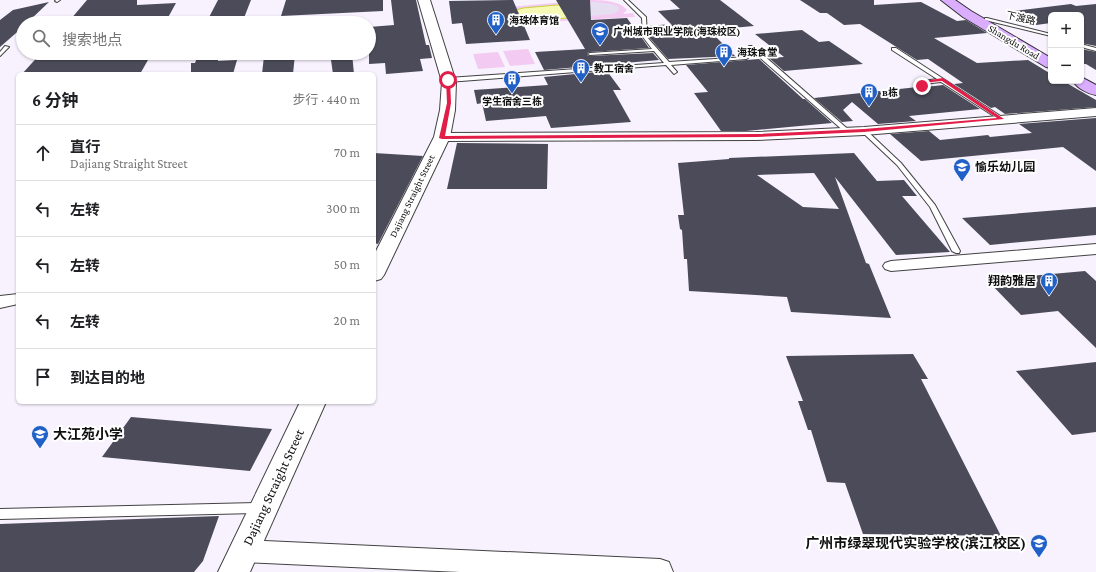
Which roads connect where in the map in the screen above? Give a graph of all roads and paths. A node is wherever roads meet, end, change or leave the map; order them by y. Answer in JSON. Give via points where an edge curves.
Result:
{"nodes":[{"id":1,"x":424,"y":0,"type":"edge"},
{"id":2,"x":626,"y":0,"type":"edge"},
{"id":3,"x":947,"y":0,"type":"edge"},
{"id":4,"x":957,"y":0,"type":"edge"},
{"id":5,"x":982,"y":19,"type":"junction"},
{"id":6,"x":1048,"y":33,"type":"edge"},
{"id":7,"x":1084,"y":46,"type":"edge"},
{"id":8,"x":7,"y":47,"type":"dead end"},
{"id":9,"x":751,"y":47,"type":"dead end"},
{"id":10,"x":894,"y":48,"type":"dead end"},
{"id":11,"x":655,"y":50,"type":"junction"},
{"id":12,"x":1096,"y":50,"type":"edge"},
{"id":13,"x":590,"y":54,"type":"dead end"},
{"id":14,"x":1048,"y":54,"type":"edge"},
{"id":15,"x":0,"y":55,"type":"edge"},
{"id":16,"x":746,"y":58,"type":"dead end"},
{"id":17,"x":1048,"y":62,"type":"edge"},
{"id":18,"x":667,"y":64,"type":"junction"},
{"id":19,"x":674,"y":72,"type":"dead end"},
{"id":20,"x":1084,"y":75,"type":"edge"},
{"id":21,"x":448,"y":80,"type":"junction"},
{"id":22,"x":943,"y":80,"type":"junction"},
{"id":23,"x":1096,"y":82,"type":"edge"},
{"id":24,"x":1084,"y":84,"type":"edge"},
{"id":25,"x":922,"y":86,"type":"dead end"},
{"id":26,"x":1096,"y":91,"type":"edge"},
{"id":27,"x":1096,"y":112,"type":"edge"},
{"id":28,"x":1002,"y":119,"type":"junction"},
{"id":29,"x":864,"y":131,"type":"junction"},
{"id":30,"x":848,"y":132,"type":"junction"},
{"id":31,"x":442,"y":138,"type":"junction"},
{"id":32,"x":1096,"y":249,"type":"edge"},
{"id":33,"x":956,"y":251,"type":"dead end"},
{"id":34,"x":891,"y":266,"type":"dead end"},
{"id":35,"x":376,"y":271,"type":"edge"},
{"id":36,"x":16,"y":299,"type":"edge"},
{"id":37,"x":0,"y":302,"type":"edge"},
{"id":38,"x":312,"y":404,"type":"edge"},
{"id":39,"x":263,"y":508,"type":"junction"},
{"id":40,"x":0,"y":514,"type":"edge"},
{"id":41,"x":238,"y":561,"type":"edge"},
{"id":42,"x":660,"y":572,"type":"edge"}],
"edges":[{"from":1,"to":21,"type":"street","name":"Dajiang Straight Street"},
{"from":2,"to":11,"type":"lane","via":[[644,18],[645,37]]},
{"from":3,"to":5,"type":"main road"},
{"from":4,"to":5,"type":"main road"},
{"from":5,"to":6,"type":"lane","name":"下渡路"},
{"from":5,"to":14,"type":"main road","name":"Shangdu Road"},
{"from":5,"to":17,"type":"main road","name":"Shangdu Road"},
{"from":7,"to":12,"type":"lane"},
{"from":8,"to":15,"type":"lane"},
{"from":9,"to":30,"type":"lane"},
{"from":10,"to":22,"type":"lane"},
{"from":11,"to":13,"type":"lane"},
{"from":11,"to":18,"type":"lane"},
{"from":16,"to":18,"type":"lane"},
{"from":18,"to":19,"type":"lane"},
{"from":18,"to":21,"type":"lane"},
{"from":20,"to":23,"type":"main road"},
{"from":21,"to":31,"type":"street","name":"Dajiang Straight Street","via":[[449,103]]},
{"from":22,"to":25,"type":"lane","via":[[920,82]]},
{"from":22,"to":28,"type":"lane"},
{"from":24,"to":26,"type":"main road"},
{"from":27,"to":28,"type":"street"},
{"from":28,"to":29,"type":"street"},
{"from":29,"to":30,"type":"street"},
{"from":29,"to":33,"type":"lane","via":[[900,164],[933,206]]},
{"from":30,"to":31,"type":"street","via":[[756,136]]},
{"from":31,"to":35,"type":"street","name":"Dajiang Straight Street"},
{"from":32,"to":34,"type":"street"},
{"from":36,"to":37,"type":"street"},
{"from":38,"to":39,"type":"street","name":"Dajiang Straight Street"},
{"from":39,"to":40,"type":"lane"},
{"from":39,"to":41,"type":"street","name":"Dajiang Straight Street"},
{"from":41,"to":42,"type":"street"}]}
